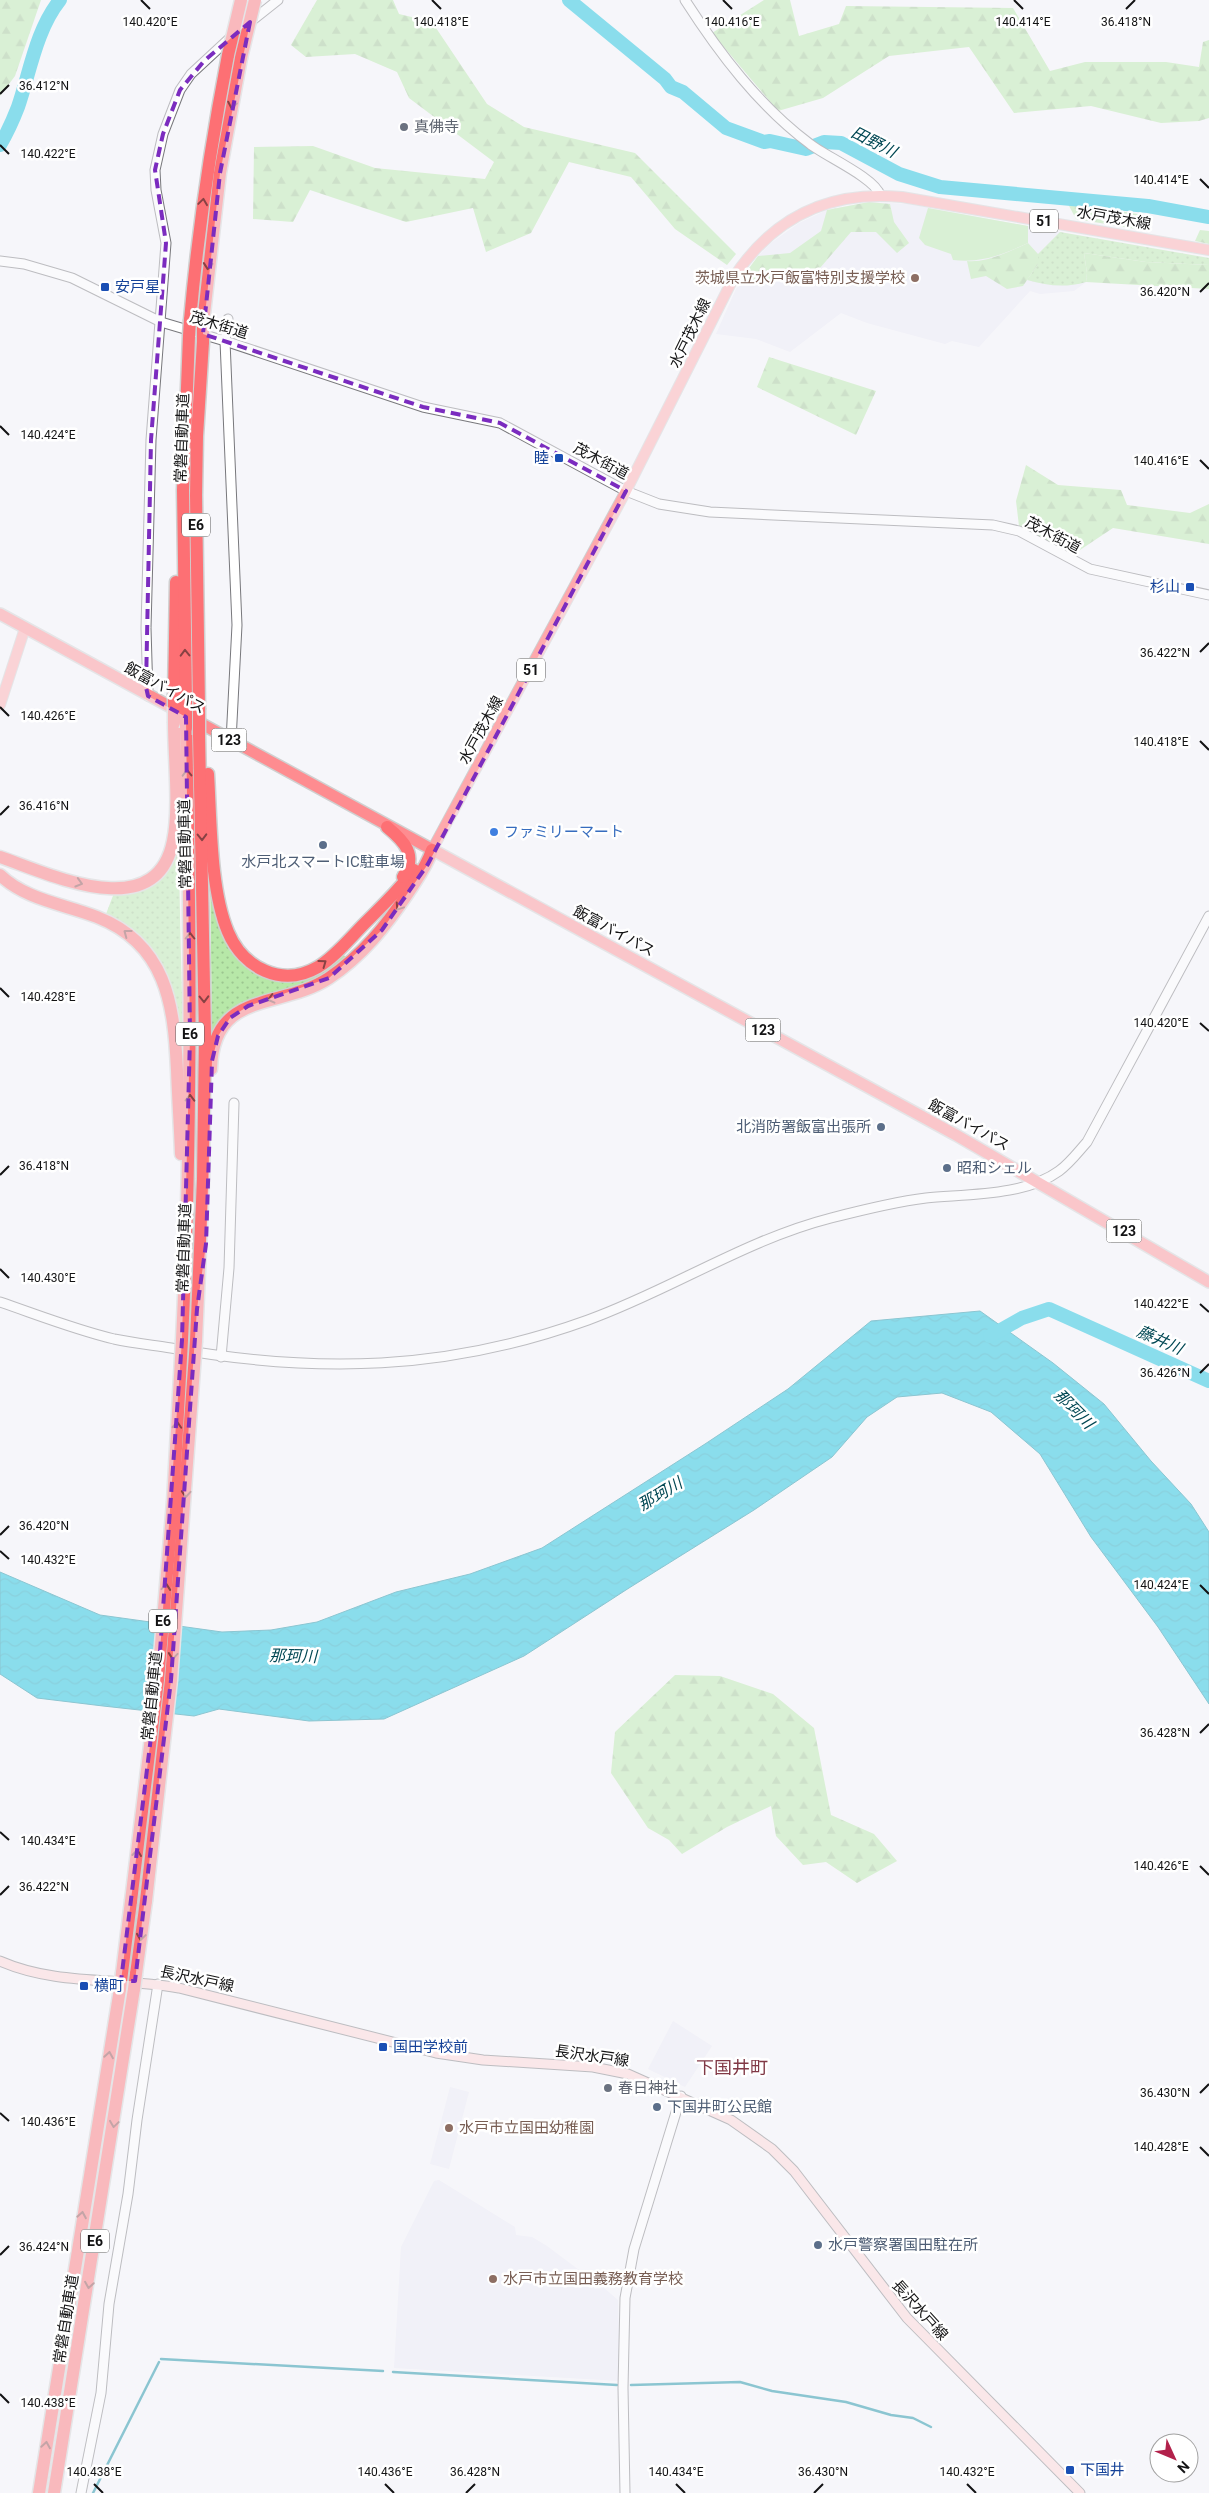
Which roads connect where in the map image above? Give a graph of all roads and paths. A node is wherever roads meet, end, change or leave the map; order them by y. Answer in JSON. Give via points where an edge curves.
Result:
{"nodes":[{"id":1,"x":241,"y":0,"type":"edge"},
{"id":2,"x":256,"y":0,"type":"edge"},
{"id":3,"x":278,"y":0,"type":"edge"},
{"id":4,"x":685,"y":0,"type":"edge"},
{"id":5,"x":880,"y":195,"type":"junction"},
{"id":6,"x":1209,"y":250,"type":"edge"},
{"id":7,"x":0,"y":261,"type":"edge"},
{"id":8,"x":228,"y":319,"type":"dead end"},
{"id":9,"x":161,"y":322,"type":"junction"},
{"id":10,"x":226,"y":340,"type":"junction"},
{"id":11,"x":188,"y":365,"type":"junction"},
{"id":12,"x":626,"y":491,"type":"junction"},
{"id":13,"x":1209,"y":595,"type":"edge"},
{"id":14,"x":0,"y":614,"type":"edge"},
{"id":15,"x":25,"y":628,"type":"junction"},
{"id":16,"x":148,"y":696,"type":"junction"},
{"id":17,"x":0,"y":706,"type":"edge"},
{"id":18,"x":203,"y":737,"type":"junction"},
{"id":19,"x":231,"y":741,"type":"junction"},
{"id":20,"x":387,"y":826,"type":"junction"},
{"id":21,"x":432,"y":850,"type":"junction"},
{"id":22,"x":0,"y":857,"type":"edge"},
{"id":23,"x":0,"y":875,"type":"edge"},
{"id":24,"x":393,"y":894,"type":"junction"},
{"id":25,"x":1209,"y":916,"type":"edge"},
{"id":26,"x":234,"y":1104,"type":"dead end"},
{"id":27,"x":1040,"y":1181,"type":"junction"},
{"id":28,"x":1209,"y":1282,"type":"edge"},
{"id":29,"x":0,"y":1302,"type":"edge"},
{"id":30,"x":197,"y":1309,"type":"junction"},
{"id":31,"x":183,"y":1316,"type":"junction"},
{"id":32,"x":221,"y":1357,"type":"junction"},
{"id":33,"x":0,"y":1961,"type":"edge"},
{"id":34,"x":158,"y":1984,"type":"junction"},
{"id":35,"x":681,"y":2096,"type":"junction"},
{"id":36,"x":39,"y":2493,"type":"edge"},
{"id":37,"x":54,"y":2493,"type":"edge"},
{"id":38,"x":80,"y":2493,"type":"edge"},
{"id":39,"x":625,"y":2493,"type":"edge"},
{"id":40,"x":1080,"y":2493,"type":"edge"}],
"edges":[{"from":11,"to":1,"type":"highway","name":"常磐自動車道","number":"E6","one_way":true,"bridge":true,"via":[[196,249],[207,171]]},
{"from":2,"to":18,"type":"highway","one_way":true,"bridge":true,"via":[[241,58],[220,173],[203,323]]},
{"from":3,"to":9,"type":"street","via":[[191,74],[180,90],[163,134],[155,170],[166,243]]},
{"from":4,"to":5,"type":"street","via":[[708,36],[787,126],[823,154],[867,180]]},
{"from":5,"to":6,"type":"main road","name":"水戸茂木線","number":"51"},
{"from":5,"to":12,"type":"main road","name":"水戸茂木線","number":"51","via":[[843,198],[800,214],[780,226],[755,249],[734,277]]},
{"from":7,"to":9,"type":"street","name":"茂木街道","via":[[24,264],[72,278]]},
{"from":8,"to":10,"type":"street"},
{"from":9,"to":10,"type":"street","name":"茂木街道"},
{"from":9,"to":16,"type":"street","via":[[151,440],[146,628]]},
{"from":10,"to":12,"type":"street","name":"茂木街道","via":[[424,406],[500,423]]},
{"from":10,"to":19,"type":"street","via":[[237,625]]},
{"from":22,"to":11,"type":"highway","one_way":true,"bridge":true,"via":[[105,889],[132,887],[148,879],[162,865],[173,843],[176,811],[174,694],[178,432]]},
{"from":31,"to":11,"type":"highway","name":"常磐自動車道","number":"E6","one_way":true,"bridge":true,"via":[[190,1037],[183,490]]},
{"from":12,"to":13,"type":"street","name":"茂木街道","via":[[659,504],[710,512],[992,525],[1019,532],[1090,569]]},
{"from":12,"to":21,"type":"main road","name":"水戸茂木線","number":"51"},
{"from":14,"to":15,"type":"highway","name":"飯富バイパス","number":"123"},
{"from":15,"to":16,"type":"highway","name":"飯富バイパス","number":"123"},
{"from":15,"to":17,"type":"main road"},
{"from":16,"to":19,"type":"highway","name":"飯富バイパス","number":"123"},
{"from":18,"to":24,"type":"highway","one_way":true,"via":[[220,906],[233,942],[246,959],[272,974],[290,976],[309,972],[332,956]]},
{"from":18,"to":30,"type":"highway","name":"常磐自動車道","number":"E6","one_way":true,"via":[[205,1036]]},
{"from":19,"to":20,"type":"highway","name":"飯富バイパス","number":"123"},
{"from":20,"to":21,"type":"highway","name":"飯富バイパス","number":"123"},
{"from":20,"to":24,"type":"highway","via":[[407,846],[410,857],[406,872]]},
{"from":21,"to":24,"type":"highway"},
{"from":21,"to":27,"type":"highway","name":"飯富バイパス","number":"123"},
{"from":21,"to":30,"type":"highway","one_way":true,"via":[[428,864],[388,922],[352,959],[311,988],[258,1002],[238,1012],[223,1026],[212,1061],[206,1244]]},
{"from":31,"to":23,"type":"highway","one_way":true,"via":[[176,1053],[166,987],[150,956],[125,931],[96,916],[22,892]]},
{"from":25,"to":27,"type":"street","via":[[1087,1142],[1058,1172]]},
{"from":26,"to":32,"type":"street","via":[[229,1268]]},
{"from":27,"to":28,"type":"highway","name":"飯富バイパス","number":"123"},
{"from":27,"to":32,"type":"street","via":[[1005,1190],[922,1198],[828,1218],[765,1240],[597,1317],[546,1335],[488,1349],[415,1361],[353,1365],[286,1364]]},
{"from":29,"to":32,"type":"street","via":[[115,1339]]},
{"from":30,"to":37,"type":"highway","name":"常磐自動車道","number":"E6","one_way":true,"bridge":true,"via":[[171,1680],[146,1901]]},
{"from":36,"to":31,"type":"highway","name":"常磐自動車道","number":"E6","one_way":true,"bridge":true,"via":[[132,1901],[158,1680],[173,1502]]},
{"from":33,"to":34,"type":"main road","name":"長沢水戸線","via":[[48,1977]]},
{"from":34,"to":35,"type":"main road","name":"長沢水戸線","via":[[436,2053],[483,2060],[609,2069],[642,2078]]},
{"from":34,"to":38,"type":"street","via":[[109,2304],[101,2392]]},
{"from":35,"to":39,"type":"street","via":[[634,2249],[625,2298]]},
{"from":35,"to":40,"type":"main road","name":"長沢水戸線","via":[[748,2130],[782,2158],[907,2318]]}]}
